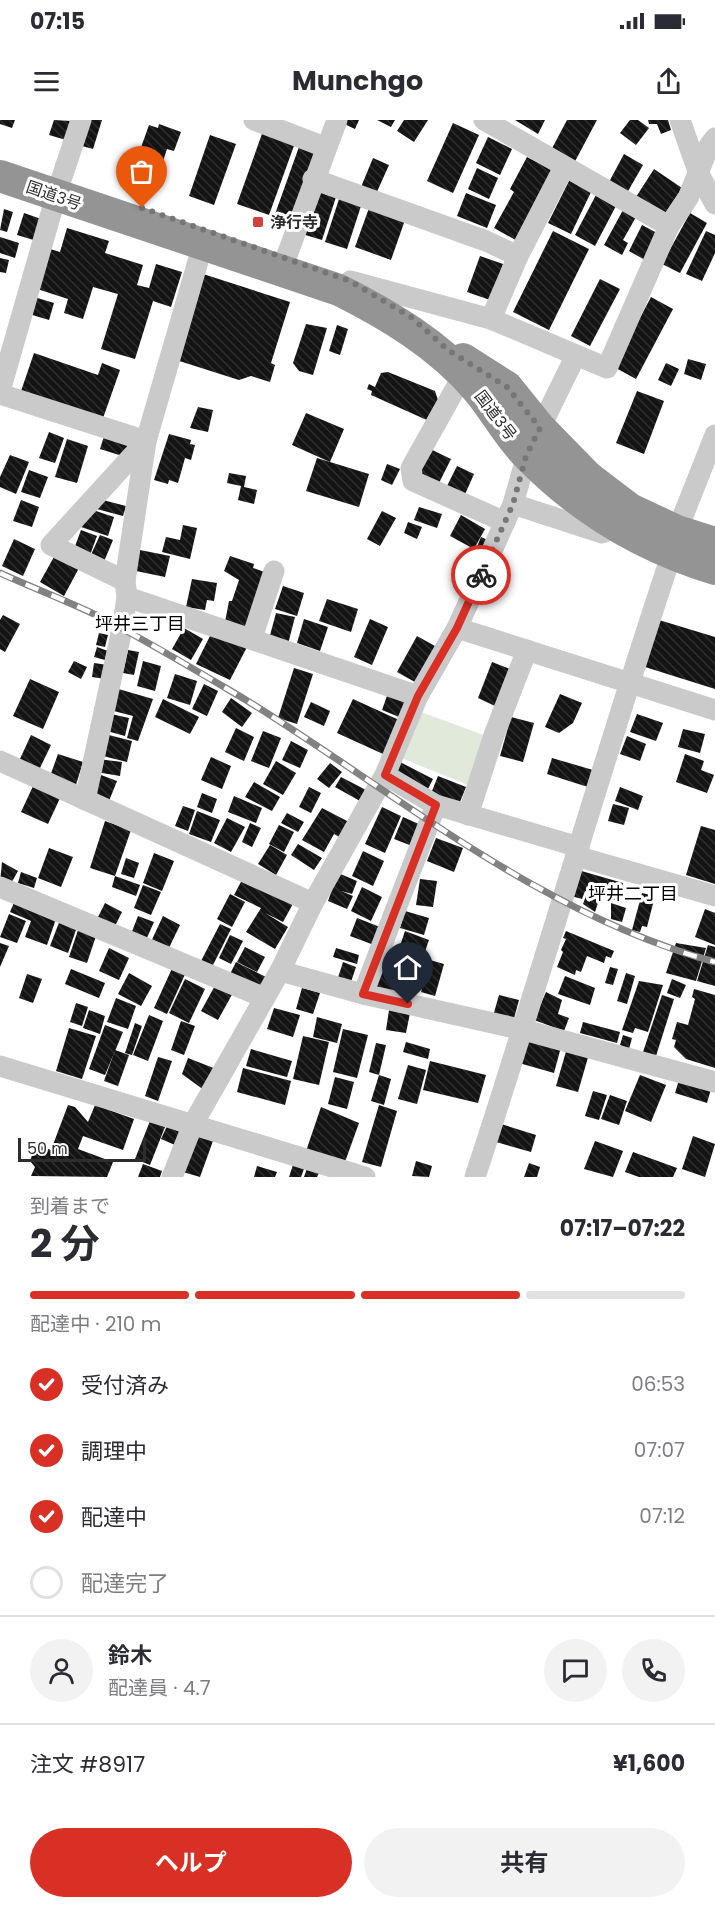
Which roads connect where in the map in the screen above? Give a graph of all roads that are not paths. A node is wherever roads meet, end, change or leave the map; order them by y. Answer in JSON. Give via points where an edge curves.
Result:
{"nodes":[{"id":1,"x":81,"y":120,"type":"edge"},
{"id":2,"x":254,"y":120,"type":"edge"},
{"id":3,"x":337,"y":120,"type":"edge"},
{"id":4,"x":484,"y":120,"type":"edge"},
{"id":5,"x":680,"y":120,"type":"edge"},
{"id":6,"x":715,"y":138,"type":"edge"},
{"id":7,"x":325,"y":147,"type":"junction"},
{"id":8,"x":0,"y":162,"type":"edge"},
{"id":9,"x":564,"y":167,"type":"junction"},
{"id":10,"x":707,"y":175,"type":"edge"},
{"id":11,"x":0,"y":176,"type":"edge"},
{"id":12,"x":314,"y":179,"type":"junction"},
{"id":13,"x":59,"y":188,"type":"junction"},
{"id":14,"x":715,"y":204,"type":"edge"},
{"id":15,"x":669,"y":226,"type":"junction"},
{"id":16,"x":203,"y":244,"type":"junction"},
{"id":17,"x":518,"y":256,"type":"junction"},
{"id":18,"x":286,"y":258,"type":"junction"},
{"id":19,"x":350,"y":281,"type":"junction"},
{"id":20,"x":491,"y":319,"type":"junction"},
{"id":21,"x":576,"y":355,"type":"junction"},
{"id":22,"x":463,"y":375,"type":"junction"},
{"id":23,"x":0,"y":392,"type":"edge"},
{"id":24,"x":715,"y":435,"type":"edge"},
{"id":25,"x":146,"y":441,"type":"junction"},
{"id":26,"x":533,"y":442,"type":"junction"},
{"id":27,"x":509,"y":513,"type":"junction"},
{"id":28,"x":617,"y":527,"type":"junction"},
{"id":29,"x":674,"y":543,"type":"junction"},
{"id":30,"x":715,"y":543,"type":"edge"},
{"id":31,"x":715,"y":569,"type":"edge"},
{"id":32,"x":274,"y":571,"type":"dead end"},
{"id":33,"x":126,"y":589,"type":"junction"},
{"id":34,"x":457,"y":628,"type":"junction"},
{"id":35,"x":252,"y":638,"type":"junction"},
{"id":36,"x":527,"y":650,"type":"junction"},
{"id":37,"x":629,"y":683,"type":"junction"},
{"id":38,"x":418,"y":696,"type":"junction"},
{"id":39,"x":715,"y":710,"type":"edge"},
{"id":40,"x":0,"y":761,"type":"edge"},
{"id":41,"x":385,"y":775,"type":"junction"},
{"id":42,"x":85,"y":800,"type":"junction"},
{"id":43,"x":436,"y":805,"type":"junction"},
{"id":44,"x":468,"y":815,"type":"junction"},
{"id":45,"x":577,"y":852,"type":"junction"},
{"id":46,"x":0,"y":887,"type":"edge"},
{"id":47,"x":715,"y":896,"type":"edge"},
{"id":48,"x":313,"y":903,"type":"junction"},
{"id":49,"x":280,"y":971,"type":"junction"},
{"id":50,"x":363,"y":994,"type":"junction"},
{"id":51,"x":265,"y":998,"type":"junction"},
{"id":52,"x":524,"y":1030,"type":"junction"},
{"id":53,"x":0,"y":1066,"type":"edge"},
{"id":54,"x":715,"y":1082,"type":"edge"},
{"id":55,"x":193,"y":1124,"type":"junction"},
{"id":56,"x":172,"y":1177,"type":"edge"},
{"id":57,"x":365,"y":1177,"type":"edge"},
{"id":58,"x":475,"y":1177,"type":"edge"}],
"edges":[{"from":1,"to":13,"type":"street"},
{"from":2,"to":7,"type":"street"},
{"from":3,"to":7,"type":"street"},
{"from":4,"to":9,"type":"street"},
{"from":5,"to":10,"type":"street"},
{"from":6,"to":10,"type":"street","via":[[709,146]]},
{"from":7,"to":12,"type":"street"},
{"from":8,"to":13,"type":"highway","name":"国道3号"},
{"from":9,"to":15,"type":"street"},
{"from":9,"to":17,"type":"street"},
{"from":10,"to":14,"type":"street"},
{"from":10,"to":15,"type":"street"},
{"from":11,"to":13,"type":"highway","name":"国道3号"},
{"from":12,"to":17,"type":"street"},
{"from":12,"to":18,"type":"street"},
{"from":13,"to":16,"type":"highway","name":"国道3号"},
{"from":13,"to":18,"type":"highway","name":"国道3号"},
{"from":13,"to":23,"type":"street"},
{"from":15,"to":21,"type":"street","via":[[607,368]]},
{"from":16,"to":22,"type":"highway","name":"国道3号","via":[[339,290],[369,305],[412,332]]},
{"from":16,"to":25,"type":"street"},
{"from":17,"to":20,"type":"street"},
{"from":18,"to":19,"type":"highway","name":"国道3号"},
{"from":19,"to":20,"type":"street"},
{"from":19,"to":26,"type":"highway","name":"国道3号","via":[[411,317],[448,350],[507,387]]},
{"from":20,"to":21,"type":"street"},
{"from":21,"to":26,"type":"street"},
{"from":22,"to":26,"type":"highway","name":"国道3号"},
{"from":22,"to":27,"type":"street","via":[[411,468],[413,482]]},
{"from":23,"to":25,"type":"street"},
{"from":24,"to":29,"type":"street"},
{"from":25,"to":33,"type":"street"},
{"from":25,"to":33,"type":"street","via":[[51,546]]},
{"from":26,"to":27,"type":"street"},
{"from":26,"to":28,"type":"highway","name":"国道3号","via":[[571,497]]},
{"from":26,"to":29,"type":"highway","name":"国道3号","via":[[588,477]]},
{"from":27,"to":28,"type":"street","via":[[602,533]]},
{"from":27,"to":34,"type":"street"},
{"from":28,"to":29,"type":"highway","name":"国道3号"},
{"from":29,"to":30,"type":"highway","name":"国道3号"},
{"from":29,"to":31,"type":"highway","name":"国道3号"},
{"from":29,"to":37,"type":"street"},
{"from":32,"to":35,"type":"street"},
{"from":33,"to":35,"type":"street"},
{"from":33,"to":42,"type":"street"},
{"from":34,"to":36,"type":"street"},
{"from":34,"to":38,"type":"street"},
{"from":35,"to":38,"type":"street"},
{"from":36,"to":37,"type":"street"},
{"from":36,"to":44,"type":"street"},
{"from":37,"to":39,"type":"street"},
{"from":37,"to":45,"type":"street"},
{"from":38,"to":41,"type":"street"},
{"from":40,"to":42,"type":"street"},
{"from":41,"to":43,"type":"street"},
{"from":41,"to":48,"type":"street"},
{"from":42,"to":48,"type":"street"},
{"from":43,"to":44,"type":"street"},
{"from":43,"to":50,"type":"street"},
{"from":44,"to":45,"type":"street"},
{"from":45,"to":47,"type":"street"},
{"from":45,"to":52,"type":"street"},
{"from":46,"to":51,"type":"street"},
{"from":48,"to":49,"type":"street"},
{"from":49,"to":50,"type":"street"},
{"from":49,"to":51,"type":"street"},
{"from":50,"to":52,"type":"street"},
{"from":51,"to":55,"type":"street"},
{"from":52,"to":54,"type":"street"},
{"from":52,"to":58,"type":"street"},
{"from":53,"to":55,"type":"street"},
{"from":55,"to":56,"type":"street"},
{"from":55,"to":57,"type":"street"}]}
